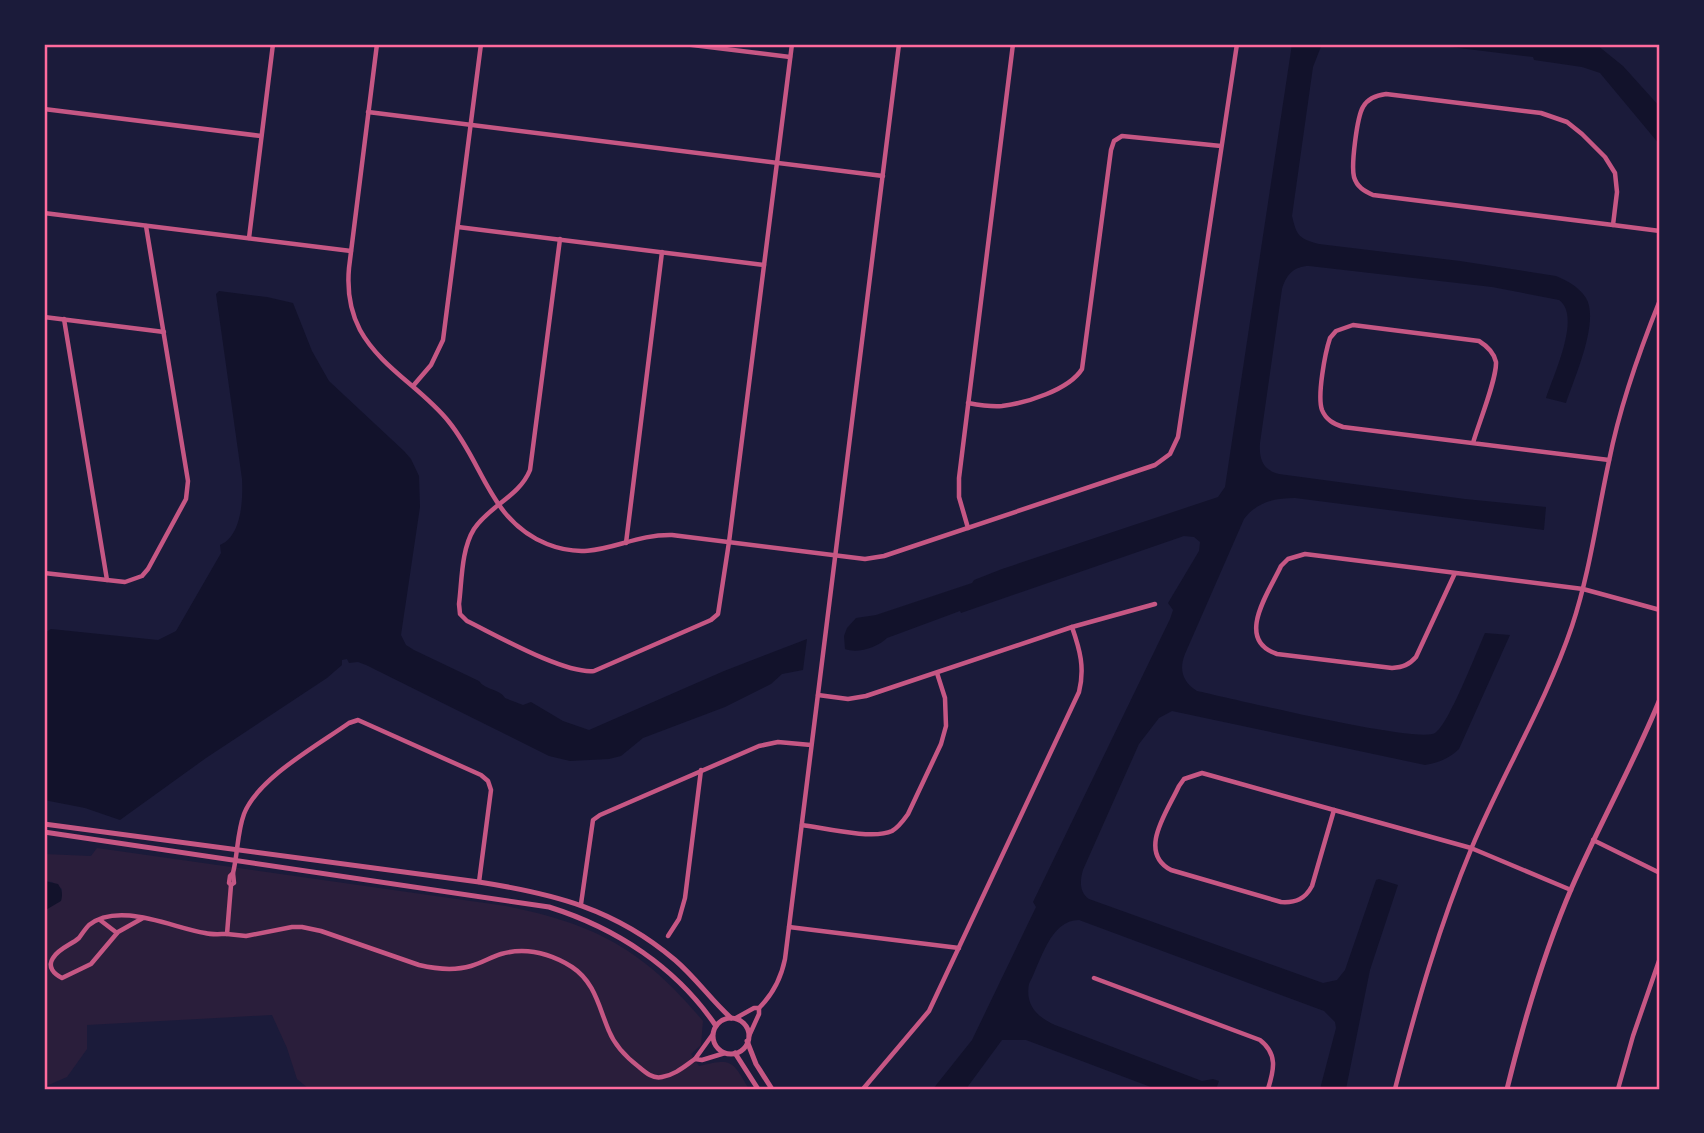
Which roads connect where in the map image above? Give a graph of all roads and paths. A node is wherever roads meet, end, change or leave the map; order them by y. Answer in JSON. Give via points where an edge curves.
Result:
{"nodes":[{"id":1,"x":273,"y":44,"type":"edge"},
{"id":2,"x":377,"y":44,"type":"edge"},
{"id":3,"x":481,"y":44,"type":"edge"},
{"id":4,"x":684,"y":44,"type":"edge"},
{"id":5,"x":792,"y":44,"type":"edge"},
{"id":6,"x":899,"y":44,"type":"edge"},
{"id":7,"x":1013,"y":44,"type":"edge"},
{"id":8,"x":1236,"y":44,"type":"edge"},
{"id":9,"x":790,"y":57,"type":"junction"},
{"id":10,"x":44,"y":109,"type":"edge"},
{"id":11,"x":368,"y":112,"type":"junction"},
{"id":12,"x":471,"y":124,"type":"junction"},
{"id":13,"x":261,"y":136,"type":"junction"},
{"id":14,"x":1222,"y":146,"type":"junction"},
{"id":15,"x":777,"y":163,"type":"junction"},
{"id":16,"x":883,"y":176,"type":"junction"},
{"id":17,"x":44,"y":213,"type":"edge"},
{"id":18,"x":1613,"y":225,"type":"junction"},
{"id":19,"x":146,"y":226,"type":"junction"},
{"id":20,"x":458,"y":226,"type":"junction"},
{"id":21,"x":1660,"y":232,"type":"edge"},
{"id":22,"x":249,"y":238,"type":"junction"},
{"id":23,"x":560,"y":239,"type":"junction"},
{"id":24,"x":351,"y":251,"type":"junction"},
{"id":25,"x":662,"y":252,"type":"junction"},
{"id":26,"x":764,"y":265,"type":"junction"},
{"id":27,"x":1660,"y":300,"type":"edge"},
{"id":28,"x":44,"y":317,"type":"edge"},
{"id":29,"x":64,"y":319,"type":"junction"},
{"id":30,"x":164,"y":332,"type":"junction"},
{"id":31,"x":413,"y":386,"type":"junction"},
{"id":32,"x":968,"y":403,"type":"junction"},
{"id":33,"x":1473,"y":443,"type":"junction"},
{"id":34,"x":1609,"y":460,"type":"junction"},
{"id":35,"x":499,"y":506,"type":"junction"},
{"id":36,"x":968,"y":528,"type":"junction"},
{"id":37,"x":730,"y":542,"type":"junction"},
{"id":38,"x":626,"y":543,"type":"junction"},
{"id":39,"x":835,"y":555,"type":"junction"},
{"id":40,"x":44,"y":573,"type":"edge"},
{"id":41,"x":1455,"y":573,"type":"junction"},
{"id":42,"x":107,"y":580,"type":"junction"},
{"id":43,"x":1583,"y":589,"type":"junction"},
{"id":44,"x":1155,"y":604,"type":"dead end"},
{"id":45,"x":1660,"y":610,"type":"edge"},
{"id":46,"x":1072,"y":627,"type":"junction"},
{"id":47,"x":937,"y":673,"type":"junction"},
{"id":48,"x":818,"y":695,"type":"junction"},
{"id":49,"x":1660,"y":699,"type":"edge"},
{"id":50,"x":811,"y":745,"type":"junction"},
{"id":51,"x":701,"y":770,"type":"junction"},
{"id":52,"x":1334,"y":810,"type":"junction"},
{"id":53,"x":44,"y":824,"type":"edge"},
{"id":54,"x":802,"y":825,"type":"junction"},
{"id":55,"x":44,"y":832,"type":"edge"},
{"id":56,"x":1593,"y":840,"type":"junction"},
{"id":57,"x":1471,"y":848,"type":"junction"},
{"id":58,"x":237,"y":849,"type":"junction"},
{"id":59,"x":236,"y":860,"type":"junction"},
{"id":60,"x":1660,"y":873,"type":"edge"},
{"id":61,"x":479,"y":882,"type":"junction"},
{"id":62,"x":1571,"y":890,"type":"junction"},
{"id":63,"x":581,"y":904,"type":"junction"},
{"id":64,"x":143,"y":918,"type":"junction"},
{"id":65,"x":100,"y":920,"type":"junction"},
{"id":66,"x":789,"y":927,"type":"junction"},
{"id":67,"x":117,"y":933,"type":"junction"},
{"id":68,"x":227,"y":934,"type":"junction"},
{"id":69,"x":668,"y":936,"type":"dead end"},
{"id":70,"x":959,"y":948,"type":"junction"},
{"id":71,"x":1660,"y":958,"type":"edge"},
{"id":72,"x":1094,"y":978,"type":"dead end"},
{"id":73,"x":759,"y":1008,"type":"junction"},
{"id":74,"x":734,"y":1018,"type":"junction"},
{"id":75,"x":716,"y":1026,"type":"junction"},
{"id":76,"x":713,"y":1034,"type":"junction"},
{"id":77,"x":748,"y":1039,"type":"junction"},
{"id":78,"x":725,"y":1052,"type":"junction"},
{"id":79,"x":735,"y":1053,"type":"junction"},
{"id":80,"x":695,"y":1059,"type":"junction"},
{"id":81,"x":758,"y":1089,"type":"edge"},
{"id":82,"x":772,"y":1089,"type":"edge"},
{"id":83,"x":863,"y":1089,"type":"edge"},
{"id":84,"x":1268,"y":1089,"type":"edge"},
{"id":85,"x":1395,"y":1089,"type":"edge"},
{"id":86,"x":1507,"y":1089,"type":"edge"},
{"id":87,"x":1618,"y":1089,"type":"edge"}],
"edges":[{"from":1,"to":13,"type":"street"},
{"from":2,"to":11,"type":"street"},
{"from":3,"to":12,"type":"street"},
{"from":4,"to":9,"type":"street"},
{"from":5,"to":9,"type":"street"},
{"from":6,"to":16,"type":"street"},
{"from":7,"to":32,"type":"street"},
{"from":8,"to":14,"type":"street"},
{"from":9,"to":15,"type":"street"},
{"from":10,"to":13,"type":"street"},
{"from":11,"to":12,"type":"street"},
{"from":11,"to":24,"type":"street"},
{"from":12,"to":15,"type":"street"},
{"from":12,"to":20,"type":"street"},
{"from":13,"to":22,"type":"street"},
{"from":14,"to":32,"type":"street","via":[[1122,135],[1114,141],[1082,369],[1069,384],[1020,402],[1001,406]]},
{"from":14,"to":36,"type":"street","via":[[1178,438],[1170,454],[1155,465]]},
{"from":15,"to":16,"type":"street"},
{"from":15,"to":26,"type":"street"},
{"from":16,"to":39,"type":"street"},
{"from":17,"to":19,"type":"street"},
{"from":18,"to":18,"type":"street","via":[[1617,182],[1611,165],[1582,134],[1559,118],[1386,94],[1363,107],[1354,167],[1364,191]]},
{"from":18,"to":21,"type":"street"},
{"from":19,"to":22,"type":"street"},
{"from":19,"to":30,"type":"street"},
{"from":20,"to":23,"type":"street"},
{"from":20,"to":31,"type":"street","via":[[443,340],[431,365]]},
{"from":22,"to":24,"type":"street"},
{"from":23,"to":25,"type":"street"},
{"from":23,"to":35,"type":"street","via":[[532,461],[522,486]]},
{"from":24,"to":31,"type":"street","via":[[348,290],[356,321],[373,348]]},
{"from":25,"to":26,"type":"street"},
{"from":25,"to":38,"type":"street"},
{"from":26,"to":37,"type":"street"},
{"from":27,"to":34,"type":"street","via":[[1628,385]]},
{"from":28,"to":29,"type":"street"},
{"from":29,"to":30,"type":"street"},
{"from":29,"to":42,"type":"street"},
{"from":30,"to":42,"type":"street","via":[[189,490],[142,576],[125,582]]},
{"from":31,"to":35,"type":"street","via":[[460,436]]},
{"from":32,"to":36,"type":"street","via":[[958,487]]},
{"from":33,"to":33,"type":"street","via":[[1495,372],[1487,346],[1479,341],[1353,325],[1330,338],[1320,401],[1334,424]]},
{"from":33,"to":34,"type":"street"},
{"from":34,"to":43,"type":"street"},
{"from":35,"to":37,"type":"street","via":[[479,522],[469,538],[460,614],[575,671],[594,671],[711,620],[718,614]]},
{"from":35,"to":38,"type":"street","via":[[529,535],[559,548],[591,551]]},
{"from":36,"to":39,"type":"street","via":[[884,556]]},
{"from":37,"to":38,"type":"street","via":[[663,535]]},
{"from":37,"to":39,"type":"street"},
{"from":39,"to":48,"type":"street"},
{"from":40,"to":42,"type":"street"},
{"from":41,"to":41,"type":"street","via":[[1296,555],[1281,566],[1256,619],[1256,637],[1277,654],[1401,668],[1416,657]]},
{"from":41,"to":43,"type":"street"},
{"from":43,"to":45,"type":"street"},
{"from":43,"to":57,"type":"street","via":[[1545,695]]},
{"from":44,"to":46,"type":"street"},
{"from":46,"to":47,"type":"street"},
{"from":46,"to":70,"type":"street","via":[[1082,659],[1079,692]]},
{"from":47,"to":48,"type":"street","via":[[866,696]]},
{"from":47,"to":54,"type":"street","via":[[946,708],[944,735],[901,825],[875,834]]},
{"from":48,"to":50,"type":"street"},
{"from":49,"to":56,"type":"street"},
{"from":50,"to":51,"type":"street","via":[[769,743]]},
{"from":50,"to":54,"type":"street"},
{"from":51,"to":63,"type":"street","via":[[593,821]]},
{"from":51,"to":69,"type":"street","via":[[685,898]]},
{"from":52,"to":52,"type":"street","via":[[1312,886],[1291,902],[1171,870],[1163,866],[1154,850],[1178,786],[1193,774]]},
{"from":52,"to":57,"type":"street"},
{"from":53,"to":58,"type":"street"},
{"from":54,"to":66,"type":"street"},
{"from":55,"to":59,"type":"street"},
{"from":56,"to":60,"type":"street"},
{"from":56,"to":62,"type":"street"},
{"from":57,"to":62,"type":"street"},
{"from":57,"to":85,"type":"street","via":[[1423,982]]},
{"from":58,"to":59,"type":"street"},
{"from":58,"to":61,"type":"street"},
{"from":58,"to":61,"type":"street","via":[[245,811],[261,787],[358,720],[488,781],[491,790]]},
{"from":59,"to":68,"type":"street","via":[[229,883]]},
{"from":59,"to":75,"type":"street","via":[[564,911],[618,935],[663,966]]},
{"from":61,"to":63,"type":"street"},
{"from":62,"to":86,"type":"street","via":[[1530,1003]]},
{"from":63,"to":74,"type":"street","via":[[659,947]]},
{"from":64,"to":65,"type":"street","via":[[123,915]]},
{"from":64,"to":67,"type":"street"},
{"from":64,"to":68,"type":"street","via":[[206,934]]},
{"from":65,"to":67,"type":"street"},
{"from":65,"to":67,"type":"street","via":[[51,959],[54,974],[62,978],[91,964]]},
{"from":66,"to":70,"type":"street"},
{"from":66,"to":73,"type":"street","via":[[780,977]]},
{"from":68,"to":80,"type":"street","via":[[246,936],[302,927],[321,930],[435,969],[471,966],[513,952],[546,954],[585,979],[619,1049],[646,1073],[668,1076]]},
{"from":70,"to":83,"type":"street","via":[[929,1011]]},
{"from":71,"to":87,"type":"street"},
{"from":72,"to":84,"type":"street","via":[[1260,1040],[1274,1063]]},
{"from":73,"to":74,"type":"street"},
{"from":73,"to":77,"type":"street"},
{"from":74,"to":75,"type":"street"},
{"from":74,"to":77,"type":"street","via":[[744,1024]]},
{"from":75,"to":76,"type":"street"},
{"from":76,"to":78,"type":"street","via":[[715,1044]]},
{"from":76,"to":80,"type":"street"},
{"from":77,"to":79,"type":"street"},
{"from":77,"to":82,"type":"street","via":[[756,1064]]},
{"from":78,"to":79,"type":"street"},
{"from":78,"to":80,"type":"street"},
{"from":79,"to":81,"type":"street"}]}
